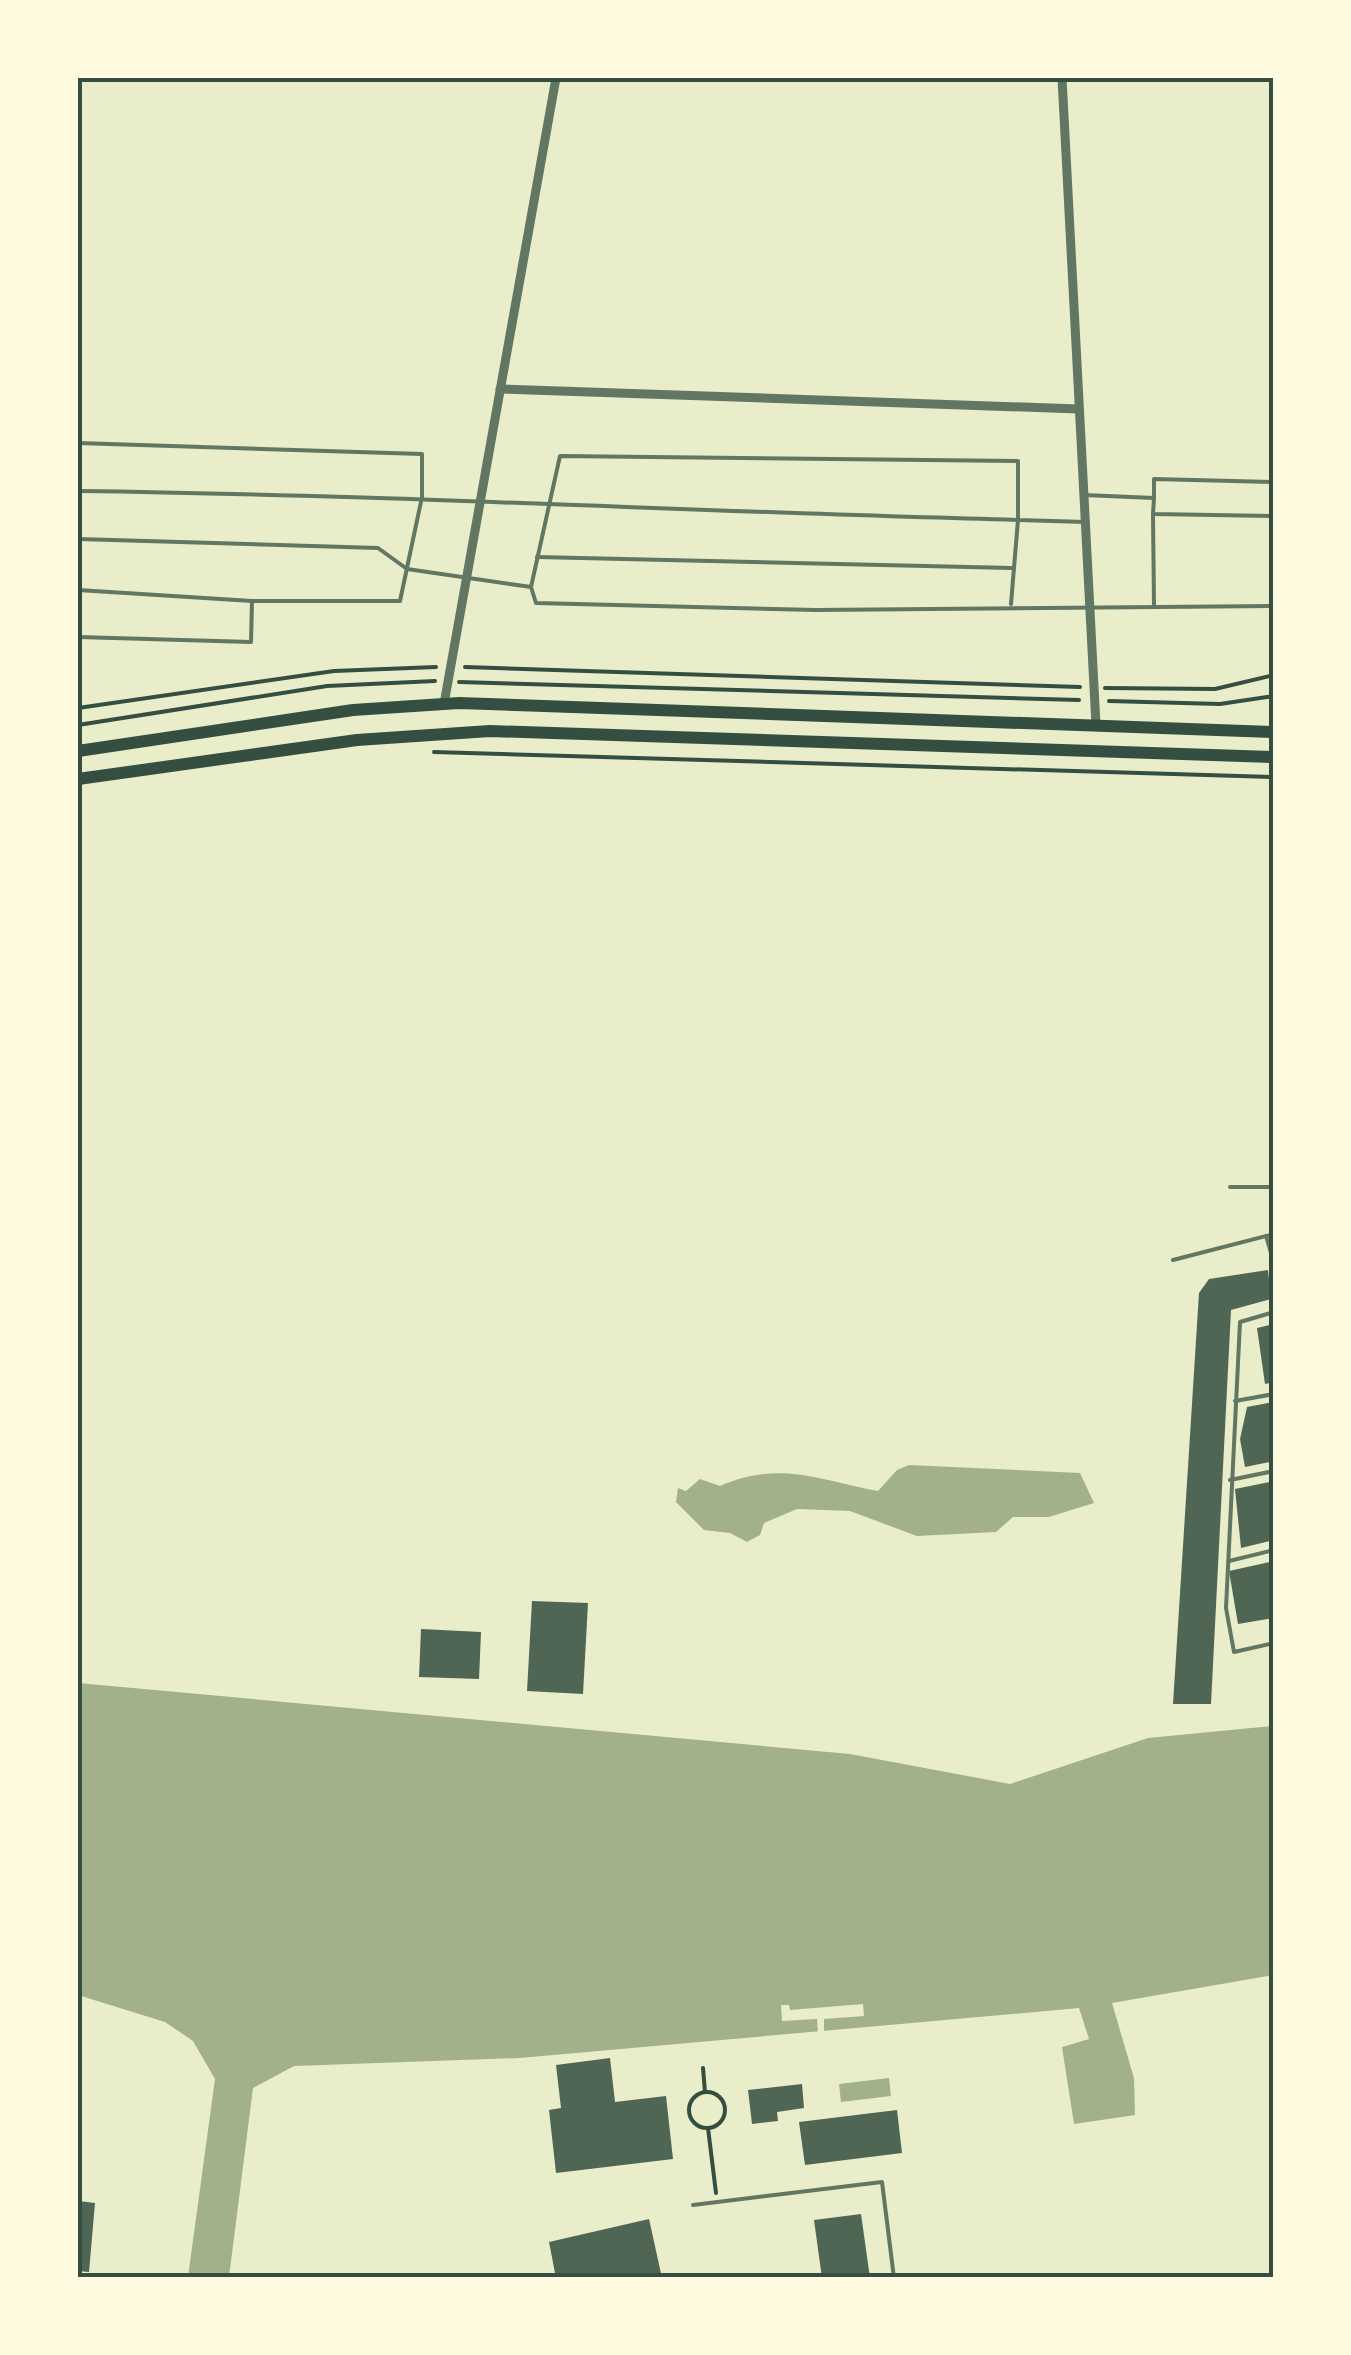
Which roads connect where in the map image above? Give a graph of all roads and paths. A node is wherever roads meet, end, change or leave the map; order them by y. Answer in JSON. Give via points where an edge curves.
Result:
{"nodes":[{"id":1,"x":556,"y":78,"type":"edge"},
{"id":2,"x":1062,"y":78,"type":"edge"},
{"id":3,"x":500,"y":389,"type":"junction"},
{"id":4,"x":1079,"y":409,"type":"junction"},
{"id":5,"x":78,"y":442,"type":"edge"},
{"id":6,"x":1274,"y":482,"type":"edge"},
{"id":7,"x":78,"y":491,"type":"edge"},
{"id":8,"x":1084,"y":495,"type":"junction"},
{"id":9,"x":422,"y":498,"type":"junction"},
{"id":10,"x":1154,"y":498,"type":"junction"},
{"id":11,"x":479,"y":504,"type":"junction"},
{"id":12,"x":547,"y":507,"type":"junction"},
{"id":13,"x":1153,"y":514,"type":"junction"},
{"id":14,"x":1274,"y":516,"type":"edge"},
{"id":15,"x":1018,"y":520,"type":"junction"},
{"id":16,"x":1086,"y":522,"type":"junction"},
{"id":17,"x":78,"y":539,"type":"edge"},
{"id":18,"x":537,"y":557,"type":"junction"},
{"id":19,"x":1014,"y":568,"type":"junction"},
{"id":20,"x":407,"y":569,"type":"junction"},
{"id":21,"x":466,"y":575,"type":"junction"},
{"id":22,"x":531,"y":587,"type":"junction"},
{"id":23,"x":78,"y":590,"type":"edge"},
{"id":24,"x":252,"y":601,"type":"junction"},
{"id":25,"x":1091,"y":605,"type":"junction"},
{"id":26,"x":1154,"y":606,"type":"junction"},
{"id":27,"x":1274,"y":606,"type":"edge"},
{"id":28,"x":1011,"y":607,"type":"junction"},
{"id":29,"x":78,"y":637,"type":"edge"},
{"id":30,"x":450,"y":666,"type":"junction"},
{"id":31,"x":1274,"y":675,"type":"edge"},
{"id":32,"x":1094,"y":688,"type":"junction"},
{"id":33,"x":444,"y":704,"type":"junction"},
{"id":34,"x":78,"y":708,"type":"edge"},
{"id":35,"x":1096,"y":725,"type":"junction"},
{"id":36,"x":1274,"y":732,"type":"edge"},
{"id":37,"x":78,"y":751,"type":"edge"},
{"id":38,"x":432,"y":752,"type":"dead end"},
{"id":39,"x":1274,"y":757,"type":"edge"},
{"id":40,"x":1274,"y":777,"type":"edge"},
{"id":41,"x":78,"y":779,"type":"edge"},
{"id":42,"x":1230,"y":1188,"type":"dead end"},
{"id":43,"x":1274,"y":1188,"type":"edge"},
{"id":44,"x":1274,"y":1234,"type":"edge"},
{"id":45,"x":1266,"y":1236,"type":"junction"},
{"id":46,"x":1173,"y":1260,"type":"dead end"},
{"id":47,"x":1274,"y":1263,"type":"edge"},
{"id":48,"x":1274,"y":1312,"type":"edge"},
{"id":49,"x":1274,"y":1394,"type":"edge"},
{"id":50,"x":1235,"y":1402,"type":"junction"},
{"id":51,"x":1274,"y":1471,"type":"edge"},
{"id":52,"x":1230,"y":1480,"type":"junction"},
{"id":53,"x":1274,"y":1550,"type":"edge"},
{"id":54,"x":1227,"y":1561,"type":"junction"},
{"id":55,"x":1274,"y":1643,"type":"edge"},
{"id":56,"x":703,"y":2068,"type":"dead end"},
{"id":57,"x":705,"y":2092,"type":"junction"},
{"id":58,"x":708,"y":2128,"type":"junction"},
{"id":59,"x":717,"y":2202,"type":"junction"},
{"id":60,"x":693,"y":2205,"type":"dead end"},
{"id":61,"x":894,"y":2278,"type":"edge"}],
"edges":[{"from":1,"to":3,"type":"street"},
{"from":2,"to":4,"type":"street"},
{"from":3,"to":4,"type":"street"},
{"from":3,"to":11,"type":"street"},
{"from":4,"to":8,"type":"street"},
{"from":5,"to":9,"type":"lane","via":[[422,454]]},
{"from":6,"to":10,"type":"lane","via":[[1154,479]]},
{"from":7,"to":9,"type":"lane"},
{"from":8,"to":10,"type":"lane"},
{"from":8,"to":16,"type":"street"},
{"from":9,"to":11,"type":"lane"},
{"from":9,"to":20,"type":"lane"},
{"from":10,"to":13,"type":"lane"},
{"from":11,"to":12,"type":"lane"},
{"from":11,"to":21,"type":"street"},
{"from":12,"to":15,"type":"lane"},
{"from":12,"to":15,"type":"lane","via":[[560,456],[1018,461]]},
{"from":12,"to":18,"type":"lane"},
{"from":13,"to":14,"type":"lane"},
{"from":13,"to":26,"type":"lane"},
{"from":15,"to":16,"type":"lane"},
{"from":15,"to":19,"type":"lane"},
{"from":16,"to":25,"type":"street"},
{"from":17,"to":20,"type":"lane","via":[[378,548]]},
{"from":18,"to":19,"type":"lane"},
{"from":18,"to":22,"type":"lane"},
{"from":19,"to":28,"type":"lane"},
{"from":20,"to":21,"type":"lane"},
{"from":20,"to":24,"type":"lane","via":[[400,601]]},
{"from":21,"to":22,"type":"lane"},
{"from":21,"to":30,"type":"street"},
{"from":22,"to":28,"type":"lane","via":[[536,603]]},
{"from":23,"to":24,"type":"lane"},
{"from":24,"to":29,"type":"lane","via":[[251,642]]},
{"from":25,"to":26,"type":"lane"},
{"from":25,"to":28,"type":"lane"},
{"from":25,"to":32,"type":"street"},
{"from":26,"to":27,"type":"lane"},
{"from":30,"to":32,"type":"path"},
{"from":30,"to":33,"type":"street"},
{"from":30,"to":34,"type":"path","via":[[334,671]]},
{"from":31,"to":32,"type":"path","via":[[1216,688]]},
{"from":32,"to":35,"type":"street"},
{"from":33,"to":35,"type":"main road"},
{"from":33,"to":37,"type":"main road","via":[[326,714]]},
{"from":35,"to":36,"type":"main road"},
{"from":38,"to":40,"type":"path"},
{"from":39,"to":41,"type":"main road","via":[[473,731],[343,741]]},
{"from":42,"to":43,"type":"lane"},
{"from":44,"to":45,"type":"lane"},
{"from":45,"to":46,"type":"lane"},
{"from":45,"to":47,"type":"lane"},
{"from":48,"to":50,"type":"lane","via":[[1240,1322]]},
{"from":49,"to":50,"type":"lane"},
{"from":50,"to":52,"type":"lane"},
{"from":51,"to":52,"type":"lane"},
{"from":52,"to":54,"type":"lane"},
{"from":53,"to":54,"type":"lane"},
{"from":54,"to":55,"type":"lane","via":[[1234,1652]]},
{"from":56,"to":57,"type":"path"},
{"from":57,"to":58,"type":"path","via":[[688,2111],[696,2125]]},
{"from":57,"to":58,"type":"path","via":[[725,2108],[721,2121]]},
{"from":58,"to":59,"type":"path"},
{"from":59,"to":60,"type":"lane"},
{"from":59,"to":61,"type":"lane","via":[[882,2182]]}]}
